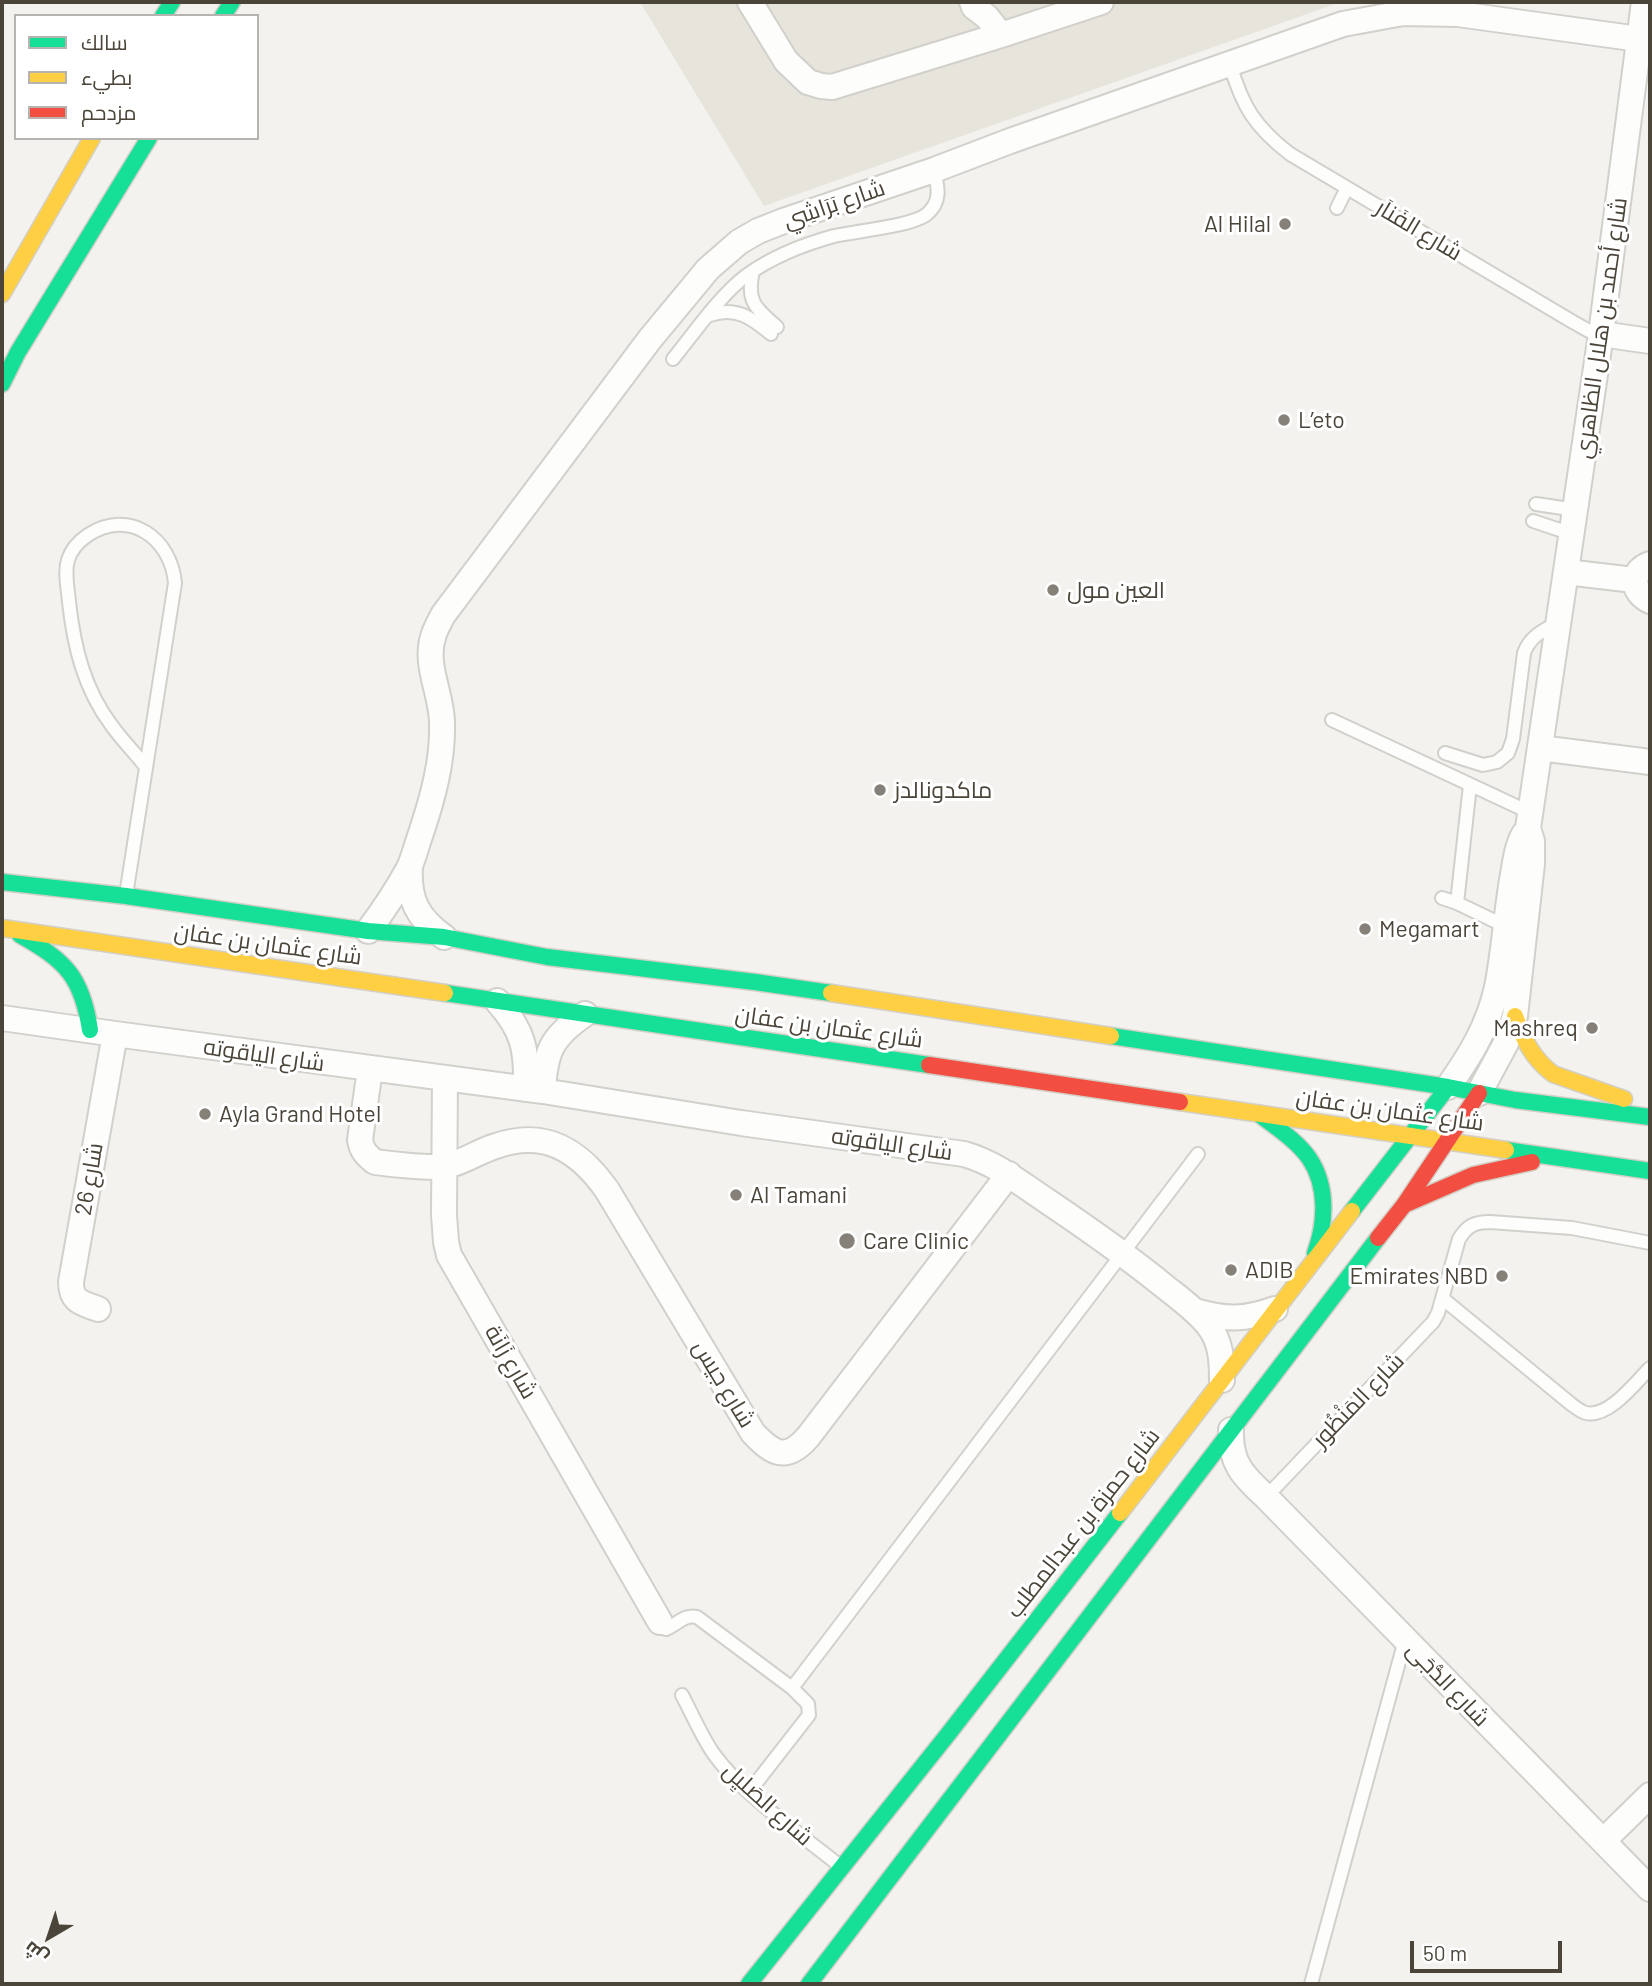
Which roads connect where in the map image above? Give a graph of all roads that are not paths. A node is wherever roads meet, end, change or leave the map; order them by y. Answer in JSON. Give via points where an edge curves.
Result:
{"nodes":[{"id":1,"x":750,"y":2,"type":"edge"},
{"id":2,"x":1101,"y":2,"type":"edge"},
{"id":3,"x":1644,"y":2,"type":"edge"},
{"id":4,"x":973,"y":5,"type":"edge"},
{"id":5,"x":1362,"y":10,"type":"edge"},
{"id":6,"x":1001,"y":35,"type":"junction"},
{"id":7,"x":1639,"y":39,"type":"junction"},
{"id":8,"x":971,"y":44,"type":"junction"},
{"id":9,"x":1230,"y":64,"type":"junction"},
{"id":10,"x":1642,"y":85,"type":"edge"},
{"id":11,"x":91,"y":140,"type":"edge"},
{"id":12,"x":148,"y":140,"type":"edge"},
{"id":13,"x":934,"y":170,"type":"junction"},
{"id":14,"x":1347,"y":188,"type":"junction"},
{"id":15,"x":1337,"y":208,"type":"dead end"},
{"id":16,"x":753,"y":271,"type":"junction"},
{"id":17,"x":2,"y":294,"type":"edge"},
{"id":18,"x":709,"y":315,"type":"junction"},
{"id":19,"x":1601,"y":334,"type":"junction"},
{"id":20,"x":1650,"y":341,"type":"edge"},
{"id":21,"x":673,"y":359,"type":"dead end"},
{"id":22,"x":2,"y":384,"type":"edge"},
{"id":23,"x":1536,"y":504,"type":"dead end"},
{"id":24,"x":1533,"y":521,"type":"dead end"},
{"id":25,"x":1574,"y":522,"type":"junction"},
{"id":26,"x":1566,"y":572,"type":"junction"},
{"id":27,"x":1642,"y":572,"type":"edge"},
{"id":28,"x":1650,"y":600,"type":"edge"},
{"id":29,"x":1559,"y":622,"type":"junction"},
{"id":30,"x":1332,"y":720,"type":"dead end"},
{"id":31,"x":1540,"y":748,"type":"junction"},
{"id":32,"x":1446,"y":753,"type":"dead end"},
{"id":33,"x":1650,"y":762,"type":"edge"},
{"id":34,"x":146,"y":767,"type":"junction"},
{"id":35,"x":1470,"y":785,"type":"junction"},
{"id":36,"x":1530,"y":820,"type":"junction"},
{"id":37,"x":410,"y":866,"type":"junction"},
{"id":38,"x":2,"y":882,"type":"edge"},
{"id":39,"x":126,"y":896,"type":"junction"},
{"id":40,"x":1443,"y":898,"type":"dead end"},
{"id":41,"x":1457,"y":903,"type":"junction"},
{"id":42,"x":1505,"y":926,"type":"junction"},
{"id":43,"x":5,"y":928,"type":"edge"},
{"id":44,"x":368,"y":931,"type":"junction"},
{"id":45,"x":444,"y":937,"type":"junction"},
{"id":46,"x":497,"y":1001,"type":"junction"},
{"id":47,"x":585,"y":1014,"type":"junction"},
{"id":48,"x":1515,"y":1016,"type":"junction"},
{"id":49,"x":2,"y":1018,"type":"edge"},
{"id":50,"x":89,"y":1030,"type":"junction"},
{"id":51,"x":115,"y":1034,"type":"junction"},
{"id":52,"x":370,"y":1069,"type":"junction"},
{"id":53,"x":445,"y":1079,"type":"junction"},
{"id":54,"x":1448,"y":1087,"type":"junction"},
{"id":55,"x":535,"y":1090,"type":"junction"},
{"id":56,"x":1479,"y":1093,"type":"junction"},
{"id":57,"x":1650,"y":1108,"type":"edge"},
{"id":58,"x":1260,"y":1115,"type":"junction"},
{"id":59,"x":1650,"y":1117,"type":"edge"},
{"id":60,"x":1478,"y":1121,"type":"dead end"},
{"id":61,"x":1411,"y":1134,"type":"junction"},
{"id":62,"x":1447,"y":1142,"type":"junction"},
{"id":63,"x":1471,"y":1145,"type":"junction"},
{"id":64,"x":1198,"y":1154,"type":"dead end"},
{"id":65,"x":1560,"y":1157,"type":"junction"},
{"id":66,"x":444,"y":1167,"type":"junction"},
{"id":67,"x":1650,"y":1171,"type":"edge"},
{"id":68,"x":1009,"y":1174,"type":"junction"},
{"id":69,"x":1404,"y":1205,"type":"junction"},
{"id":70,"x":1650,"y":1243,"type":"edge"},
{"id":71,"x":1123,"y":1252,"type":"junction"},
{"id":72,"x":1311,"y":1262,"type":"junction"},
{"id":73,"x":1442,"y":1298,"type":"junction"},
{"id":74,"x":98,"y":1308,"type":"dead end"},
{"id":75,"x":1275,"y":1309,"type":"junction"},
{"id":76,"x":1195,"y":1311,"type":"junction"},
{"id":77,"x":1650,"y":1368,"type":"edge"},
{"id":78,"x":1222,"y":1380,"type":"junction"},
{"id":79,"x":1231,"y":1430,"type":"junction"},
{"id":80,"x":1194,"y":1480,"type":"junction"},
{"id":81,"x":1247,"y":1480,"type":"junction"},
{"id":82,"x":1266,"y":1497,"type":"junction"},
{"id":83,"x":660,"y":1622,"type":"joint"},
{"id":84,"x":1405,"y":1640,"type":"junction"},
{"id":85,"x":792,"y":1688,"type":"junction"},
{"id":86,"x":681,"y":1695,"type":"dead end"},
{"id":87,"x":749,"y":1792,"type":"junction"},
{"id":88,"x":1650,"y":1795,"type":"edge"},
{"id":89,"x":1603,"y":1841,"type":"junction"},
{"id":90,"x":848,"y":1873,"type":"junction"},
{"id":91,"x":1650,"y":1889,"type":"edge"},
{"id":92,"x":749,"y":1984,"type":"edge"},
{"id":93,"x":809,"y":1984,"type":"edge"},
{"id":94,"x":1311,"y":1984,"type":"edge"}],
"edges":[{"from":1,"to":8,"type":"street","via":[[786,61],[808,82],[821,86],[832,87]]},
{"from":2,"to":6,"type":"street"},
{"from":3,"to":7,"type":"street","name":"شارع أحمد بن هلال الظاهري"},
{"from":4,"to":6,"type":"street"},
{"from":4,"to":8,"type":"street"},
{"from":5,"to":7,"type":"street","name":"شارع بَرَاشِي","via":[[1458,14]]},
{"from":5,"to":9,"type":"street","name":"شارع بَرَاشِي","via":[[1343,23]]},
{"from":6,"to":8,"type":"street"},
{"from":7,"to":10,"type":"street","name":"شارع أحمد بن هلال الظاهري"},
{"from":9,"to":13,"type":"street","name":"شارع بَرَاشِي"},
{"from":9,"to":14,"type":"lane","name":"شارع الفَناَر","via":[[1239,94],[1273,141]]},
{"from":10,"to":19,"type":"street","name":"شارع أحمد بن هلال الظاهري"},
{"from":11,"to":17,"type":"main road"},
{"from":12,"to":22,"type":"main road"},
{"from":13,"to":16,"type":"lane","via":[[939,190],[934,205],[921,219],[811,244]]},
{"from":13,"to":37,"type":"street","name":"شارع بَرَاشِي","via":[[758,231],[723,255],[650,339],[484,559],[433,635],[430,656],[440,698],[442,740],[434,792]]},
{"from":14,"to":15,"type":"lane"},
{"from":14,"to":19,"type":"lane","name":"شارع الفَناَر","via":[[1573,322]]},
{"from":16,"to":18,"type":"lane"},
{"from":16,"to":18,"type":"lane","via":[[752,302],[774,330],[742,314]]},
{"from":18,"to":21,"type":"lane"},
{"from":19,"to":20,"type":"street","name":"شارع الفَناَر"},
{"from":19,"to":25,"type":"street","name":"شارع أحمد بن هلال الظاهري"},
{"from":23,"to":25,"type":"lane"},
{"from":24,"to":25,"type":"lane"},
{"from":25,"to":26,"type":"street","name":"شارع أحمد بن هلال الظاهري"},
{"from":26,"to":27,"type":"street"},
{"from":26,"to":29,"type":"street","name":"شارع أحمد بن هلال الظاهري"},
{"from":27,"to":28,"type":"street","via":[[1636,590]]},
{"from":29,"to":31,"type":"street","name":"شارع أحمد بن هلال الظاهري"},
{"from":29,"to":32,"type":"lane","via":[[1535,635],[1524,653],[1508,753],[1483,765]]},
{"from":30,"to":35,"type":"lane"},
{"from":31,"to":33,"type":"street"},
{"from":31,"to":36,"type":"street","name":"شارع أحمد بن هلال الظاهري"},
{"from":34,"to":34,"type":"lane","via":[[174,570],[155,538],[119,525],[94,531],[68,558],[73,636],[98,705]]},
{"from":34,"to":39,"type":"lane"},
{"from":35,"to":36,"type":"lane"},
{"from":35,"to":41,"type":"lane"},
{"from":36,"to":42,"type":"street","name":"شارع أحمد بن هلال الظاهري","via":[[1517,850]]},
{"from":36,"to":48,"type":"street","name":"شارع أحمد بن هلال الظاهري","via":[[1532,864]]},
{"from":37,"to":44,"type":"street","name":"شارع بَرَاشِي"},
{"from":37,"to":45,"type":"street","name":"شارع بَرَاشِي","via":[[412,899],[430,927]]},
{"from":38,"to":39,"type":"main road","name":"شارع عثمان بن عفان"},
{"from":39,"to":44,"type":"main road","name":"شارع عثمان بن عفان"},
{"from":40,"to":41,"type":"lane"},
{"from":41,"to":42,"type":"lane"},
{"from":42,"to":54,"type":"street","name":"شارع أحمد بن هلال الظاهري","via":[[1492,1007],[1470,1056]]},
{"from":43,"to":46,"type":"main road","name":"شارع عثمان بن عفان"},
{"from":43,"to":50,"type":"main road","via":[[56,957],[72,974],[85,1001]]},
{"from":44,"to":45,"type":"main road","name":"شارع عثمان بن عفان"},
{"from":45,"to":54,"type":"main road","name":"شارع عثمان بن عفان","via":[[547,957],[769,984]]},
{"from":46,"to":47,"type":"main road","name":"شارع عثمان بن عفان"},
{"from":46,"to":55,"type":"street","via":[[522,1035]]},
{"from":47,"to":55,"type":"street","via":[[555,1040]]},
{"from":47,"to":58,"type":"main road","name":"شارع عثمان بن عفان"},
{"from":48,"to":56,"type":"street","name":"شارع أحمد بن هلال الظاهري"},
{"from":48,"to":57,"type":"main road","via":[[1530,1054],[1553,1074]]},
{"from":49,"to":50,"type":"street","name":"شارع الياقوته"},
{"from":50,"to":51,"type":"street","name":"شارع الياقوته"},
{"from":51,"to":52,"type":"street","name":"شارع الياقوته"},
{"from":51,"to":74,"type":"street","name":"شارع 26","via":[[71,1282],[76,1299]]},
{"from":52,"to":53,"type":"street","name":"شارع الياقوته"},
{"from":52,"to":66,"type":"street","via":[[360,1140],[366,1156],[375,1162]]},
{"from":53,"to":55,"type":"street","name":"شارع الياقوته"},
{"from":53,"to":66,"type":"street","name":"شارع زَانَة"},
{"from":54,"to":56,"type":"main road","name":"شارع عثمان بن عفان"},
{"from":54,"to":61,"type":"main road","name":"شارع حمزة بن عبدالمطلب"},
{"from":55,"to":68,"type":"street","name":"شارع الياقوته","via":[[964,1154]]},
{"from":56,"to":59,"type":"main road","name":"شارع عثمان بن عفان"},
{"from":56,"to":62,"type":"main road"},
{"from":58,"to":61,"type":"main road","name":"شارع عثمان بن عفان"},
{"from":58,"to":72,"type":"main road","via":[[1310,1160],[1320,1187],[1324,1217]]},
{"from":60,"to":63,"type":"main road","via":[[1469,1130]]},
{"from":61,"to":62,"type":"main road","name":"شارع عثمان بن عفان"},
{"from":61,"to":72,"type":"main road","name":"شارع حمزة بن عبدالمطلب"},
{"from":62,"to":63,"type":"main road","name":"شارع عثمان بن عفان"},
{"from":62,"to":69,"type":"main road"},
{"from":63,"to":65,"type":"main road","name":"شارع عثمان بن عفان"},
{"from":64,"to":71,"type":"lane"},
{"from":65,"to":67,"type":"main road","name":"شارع عثمان بن عفان"},
{"from":65,"to":69,"type":"main road","via":[[1474,1175]]},
{"from":66,"to":68,"type":"street","name":"شارع جيس","via":[[519,1139],[543,1140],[582,1161],[607,1190],[753,1433],[781,1453],[792,1452],[808,1437]]},
{"from":66,"to":83,"type":"street","name":"شارع زَانَة","via":[[449,1255]]},
{"from":68,"to":71,"type":"street","name":"شارع الياقوته"},
{"from":69,"to":79,"type":"main road"},
{"from":70,"to":73,"type":"lane","name":"شارع المَنْظُور","via":[[1572,1228],[1477,1222],[1459,1239]]},
{"from":71,"to":76,"type":"street","name":"شارع الياقوته"},
{"from":71,"to":85,"type":"lane"},
{"from":72,"to":75,"type":"main road","name":"شارع حمزة بن عبدالمطلب"},
{"from":73,"to":77,"type":"lane","via":[[1586,1413],[1600,1413],[1615,1404]]},
{"from":73,"to":82,"type":"lane","name":"شارع المَنْظُور","via":[[1426,1330]]},
{"from":75,"to":76,"type":"street","name":"شارع الياقوته","via":[[1236,1319]]},
{"from":75,"to":78,"type":"main road","name":"شارع حمزة بن عبدالمطلب"},
{"from":76,"to":78,"type":"street","name":"شارع الياقوته","via":[[1218,1342]]},
{"from":78,"to":90,"type":"main road","name":"شارع حمزة بن عبدالمطلب","via":[[891,1806]]},
{"from":79,"to":80,"type":"main road"},
{"from":79,"to":81,"type":"street","name":"شارع الدُّجَى","via":[[1234,1457]]},
{"from":80,"to":81,"type":"street","via":[[1220,1473]]},
{"from":80,"to":93,"type":"main road"},
{"from":81,"to":82,"type":"street","name":"شارع الدُّجَى"},
{"from":82,"to":84,"type":"street","name":"شارع الدُّجَى"},
{"from":83,"to":85,"type":"lane","via":[[666,1629],[697,1616]]},
{"from":84,"to":89,"type":"street","name":"شارع الدُّجَى"},
{"from":84,"to":94,"type":"lane"},
{"from":85,"to":87,"type":"lane","via":[[808,1704],[810,1715]]},
{"from":86,"to":87,"type":"lane","name":"شارع الصَليِل","via":[[712,1752]]},
{"from":87,"to":90,"type":"lane","name":"شارع الصَليِل"},
{"from":88,"to":89,"type":"street"},
{"from":89,"to":91,"type":"street","name":"شارع الدُّجَى"},
{"from":90,"to":92,"type":"main road","name":"شارع حمزة بن عبدالمطلب"}]}
